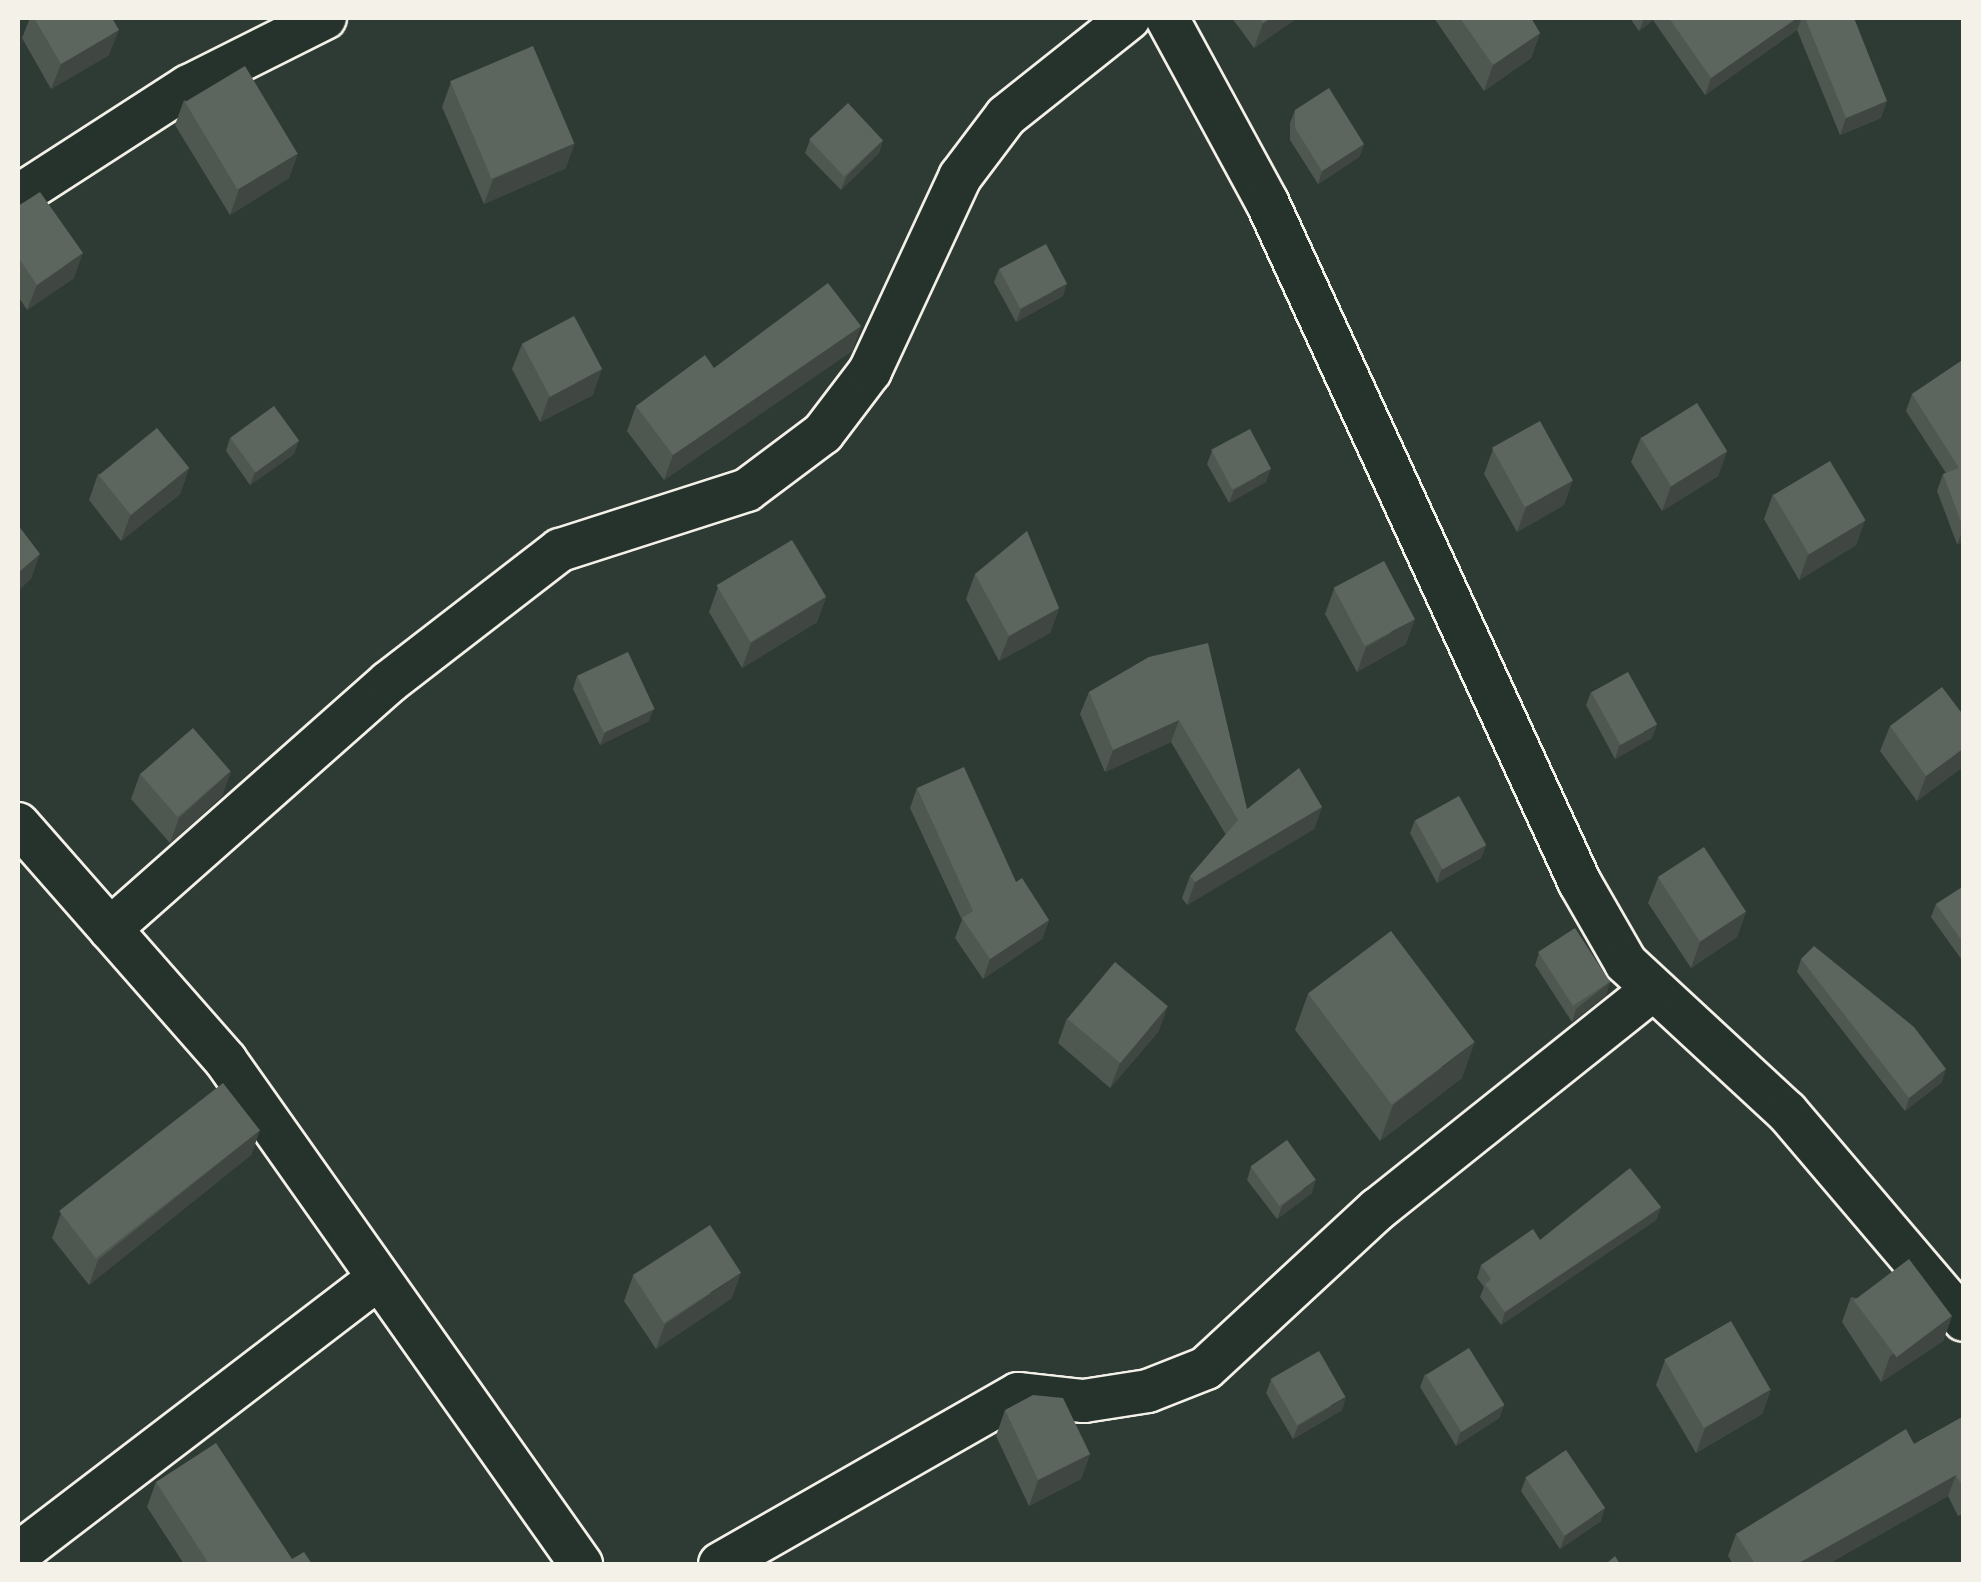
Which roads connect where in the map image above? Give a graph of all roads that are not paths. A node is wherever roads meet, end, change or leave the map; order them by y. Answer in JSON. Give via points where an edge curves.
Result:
{"nodes":[{"id":1,"x":325,"y":18,"type":"edge"},
{"id":2,"x":1129,"y":18,"type":"edge"},
{"id":3,"x":1167,"y":18,"type":"edge"},
{"id":4,"x":18,"y":196,"type":"edge"},
{"id":5,"x":18,"y":824,"type":"edge"},
{"id":6,"x":110,"y":929,"type":"junction"},
{"id":7,"x":1652,"y":990,"type":"junction"},
{"id":8,"x":375,"y":1281,"type":"junction"},
{"id":9,"x":1964,"y":1320,"type":"edge"},
{"id":10,"x":18,"y":1554,"type":"edge"},
{"id":11,"x":580,"y":1564,"type":"edge"},
{"id":12,"x":720,"y":1564,"type":"edge"}],
"edges":[{"from":1,"to":4,"type":"street","via":[[189,86]]},
{"from":2,"to":6,"type":"street","via":[[1006,116],[983,146],[870,371],[823,433],[746,490],[560,550],[389,682]]},
{"from":3,"to":7,"type":"street","via":[[1268,202],[1580,883]]},
{"from":5,"to":6,"type":"street"},
{"from":6,"to":8,"type":"street","via":[[226,1061]]},
{"from":7,"to":9,"type":"street","via":[[1786,1112]]},
{"from":7,"to":12,"type":"street","via":[[1378,1209],[1206,1368],[1148,1391],[1084,1402],[1018,1394]]},
{"from":8,"to":10,"type":"street"},
{"from":8,"to":11,"type":"street"}]}
